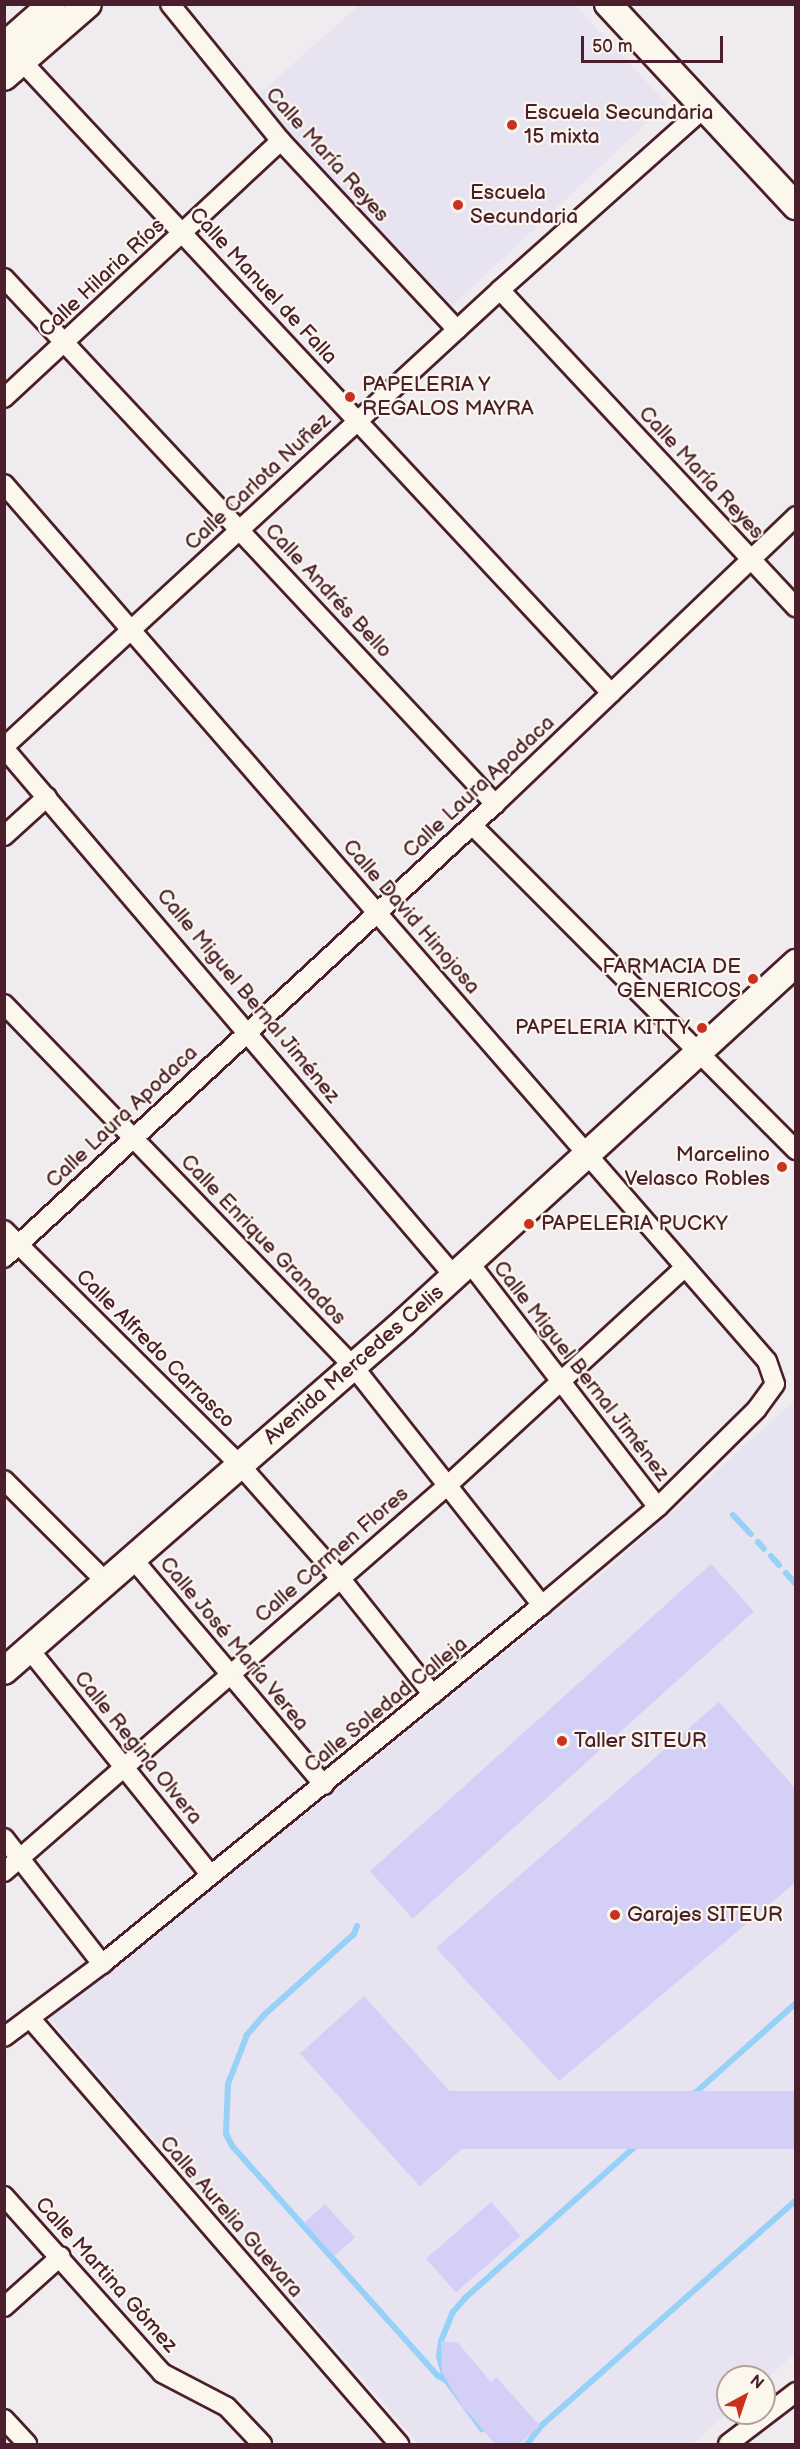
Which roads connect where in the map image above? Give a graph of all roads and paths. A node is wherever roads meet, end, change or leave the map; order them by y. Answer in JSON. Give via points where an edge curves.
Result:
{"nodes":[{"id":1,"x":52,"y":4,"type":"edge"},
{"id":2,"x":88,"y":4,"type":"edge"},
{"id":3,"x":170,"y":4,"type":"edge"},
{"id":4,"x":608,"y":4,"type":"edge"},
{"id":5,"x":8,"y":55,"type":"edge"},
{"id":6,"x":704,"y":108,"type":"junction"},
{"id":7,"x":281,"y":141,"type":"junction"},
{"id":8,"x":795,"y":206,"type":"edge"},
{"id":9,"x":183,"y":233,"type":"junction"},
{"id":10,"x":4,"y":278,"type":"edge"},
{"id":11,"x":500,"y":290,"type":"junction"},
{"id":12,"x":457,"y":330,"type":"junction"},
{"id":13,"x":66,"y":344,"type":"junction"},
{"id":14,"x":4,"y":398,"type":"edge"},
{"id":15,"x":358,"y":420,"type":"junction"},
{"id":16,"x":4,"y":484,"type":"edge"},
{"id":17,"x":795,"y":516,"type":"edge"},
{"id":18,"x":240,"y":530,"type":"junction"},
{"id":19,"x":751,"y":560,"type":"junction"},
{"id":20,"x":795,"y":607,"type":"edge"},
{"id":21,"x":132,"y":630,"type":"junction"},
{"id":22,"x":610,"y":693,"type":"junction"},
{"id":23,"x":4,"y":748,"type":"edge"},
{"id":24,"x":47,"y":797,"type":"junction"},
{"id":25,"x":495,"y":804,"type":"junction"},
{"id":26,"x":472,"y":825,"type":"junction"},
{"id":27,"x":4,"y":836,"type":"edge"},
{"id":28,"x":377,"y":912,"type":"junction"},
{"id":29,"x":795,"y":963,"type":"edge"},
{"id":30,"x":4,"y":1004,"type":"edge"},
{"id":31,"x":248,"y":1029,"type":"junction"},
{"id":32,"x":700,"y":1054,"type":"junction"},
{"id":33,"x":134,"y":1137,"type":"junction"},
{"id":34,"x":795,"y":1150,"type":"edge"},
{"id":35,"x":588,"y":1155,"type":"junction"},
{"id":36,"x":4,"y":1230,"type":"edge"},
{"id":37,"x":19,"y":1244,"type":"junction"},
{"id":38,"x":4,"y":1258,"type":"edge"},
{"id":39,"x":686,"y":1267,"type":"junction"},
{"id":40,"x":462,"y":1269,"type":"junction"},
{"id":41,"x":352,"y":1366,"type":"junction"},
{"id":42,"x":561,"y":1381,"type":"junction"},
{"id":43,"x":775,"y":1384,"type":"joint"},
{"id":44,"x":240,"y":1465,"type":"junction"},
{"id":45,"x":4,"y":1479,"type":"edge"},
{"id":46,"x":448,"y":1485,"type":"junction"},
{"id":47,"x":658,"y":1507,"type":"junction"},
{"id":48,"x":133,"y":1559,"type":"junction"},
{"id":49,"x":340,"y":1578,"type":"junction"},
{"id":50,"x":106,"y":1582,"type":"junction"},
{"id":51,"x":542,"y":1605,"type":"junction"},
{"id":52,"x":29,"y":1649,"type":"junction"},
{"id":53,"x":4,"y":1671,"type":"edge"},
{"id":54,"x":230,"y":1673,"type":"junction"},
{"id":55,"x":433,"y":1695,"type":"junction"},
{"id":56,"x":124,"y":1767,"type":"junction"},
{"id":57,"x":324,"y":1785,"type":"junction"},
{"id":58,"x":4,"y":1838,"type":"edge"},
{"id":59,"x":20,"y":1858,"type":"junction"},
{"id":60,"x":4,"y":1872,"type":"edge"},
{"id":61,"x":211,"y":1875,"type":"junction"},
{"id":62,"x":102,"y":1964,"type":"junction"},
{"id":63,"x":30,"y":2018,"type":"junction"},
{"id":64,"x":4,"y":2037,"type":"edge"},
{"id":65,"x":4,"y":2196,"type":"edge"},
{"id":66,"x":62,"y":2256,"type":"junction"},
{"id":67,"x":4,"y":2307,"type":"edge"},
{"id":68,"x":795,"y":2392,"type":"edge"},
{"id":69,"x":4,"y":2419,"type":"edge"},
{"id":70,"x":23,"y":2443,"type":"edge"},
{"id":71,"x":262,"y":2445,"type":"edge"},
{"id":72,"x":399,"y":2445,"type":"edge"},
{"id":73,"x":728,"y":2445,"type":"edge"}],
"edges":[{"from":1,"to":5,"type":"main road"},
{"from":2,"to":5,"type":"main road"},
{"from":3,"to":7,"type":"street","name":"Calle María Reyes"},
{"from":4,"to":6,"type":"main road"},
{"from":5,"to":9,"type":"street","name":"Calle Manuel de Falla"},
{"from":6,"to":8,"type":"main road"},
{"from":6,"to":11,"type":"street","name":"Calle Carlota Nuñez"},
{"from":7,"to":9,"type":"street","name":"Calle Hilaria Ríos"},
{"from":7,"to":12,"type":"street","name":"Calle María Reyes"},
{"from":9,"to":13,"type":"street","name":"Calle Hilaria Ríos"},
{"from":9,"to":15,"type":"street","name":"Calle Manuel de Falla"},
{"from":10,"to":13,"type":"street","name":"Calle Andrés Bello"},
{"from":11,"to":12,"type":"street","name":"Calle Carlota Nuñez"},
{"from":11,"to":19,"type":"street","name":"Calle María Reyes"},
{"from":12,"to":15,"type":"street","name":"Calle Carlota Nuñez"},
{"from":13,"to":14,"type":"street","name":"Calle Hilaria Ríos"},
{"from":13,"to":18,"type":"street","name":"Calle Andrés Bello"},
{"from":15,"to":18,"type":"street","name":"Calle Carlota Nuñez"},
{"from":15,"to":22,"type":"street","name":"Calle Manuel de Falla"},
{"from":16,"to":21,"type":"street","name":"Calle David Hinojosa"},
{"from":17,"to":19,"type":"street","name":"Calle Laura Apodaca"},
{"from":18,"to":21,"type":"street","name":"Calle Carlota Nuñez"},
{"from":18,"to":25,"type":"street","name":"Calle Andrés Bello"},
{"from":19,"to":20,"type":"street","name":"Calle María Reyes"},
{"from":19,"to":22,"type":"street","name":"Calle Laura Apodaca"},
{"from":21,"to":23,"type":"street","name":"Calle Carlota Nuñez"},
{"from":21,"to":28,"type":"street","name":"Calle David Hinojosa"},
{"from":22,"to":25,"type":"street","name":"Calle Laura Apodaca"},
{"from":23,"to":24,"type":"street","name":"Calle Miguel Bernal Jiménez"},
{"from":24,"to":27,"type":"street"},
{"from":24,"to":31,"type":"street","name":"Calle Miguel Bernal Jiménez"},
{"from":25,"to":26,"type":"street","name":"Calle Laura Apodaca"},
{"from":26,"to":28,"type":"street","name":"Calle Laura Apodaca"},
{"from":26,"to":32,"type":"street"},
{"from":28,"to":31,"type":"street","name":"Calle Laura Apodaca"},
{"from":28,"to":35,"type":"street","name":"Calle David Hinojosa"},
{"from":29,"to":32,"type":"main road","name":"Avenida Mercedes Celis"},
{"from":30,"to":33,"type":"street","name":"Calle Enrique Granados"},
{"from":31,"to":33,"type":"street","name":"Calle Laura Apodaca"},
{"from":31,"to":40,"type":"street","name":"Calle Miguel Bernal Jiménez"},
{"from":32,"to":34,"type":"street"},
{"from":32,"to":35,"type":"main road","name":"Avenida Mercedes Celis"},
{"from":33,"to":37,"type":"street","name":"Calle Laura Apodaca"},
{"from":33,"to":41,"type":"street","name":"Calle Enrique Granados"},
{"from":35,"to":39,"type":"street","name":"Calle David Hinojosa"},
{"from":35,"to":40,"type":"main road","name":"Avenida Mercedes Celis"},
{"from":36,"to":37,"type":"street","name":"Calle Alfredo Carrasco"},
{"from":37,"to":38,"type":"street","name":"Calle Laura Apodaca"},
{"from":37,"to":44,"type":"street","name":"Calle Alfredo Carrasco"},
{"from":39,"to":42,"type":"street","name":"Calle Carmen Flores"},
{"from":39,"to":43,"type":"street","name":"Calle David Hinojosa","via":[[767,1361]]},
{"from":40,"to":41,"type":"main road","name":"Avenida Mercedes Celis"},
{"from":40,"to":42,"type":"street","name":"Calle Miguel Bernal Jiménez"},
{"from":41,"to":44,"type":"main road","name":"Avenida Mercedes Celis"},
{"from":41,"to":46,"type":"street","name":"Calle Enrique Granados"},
{"from":42,"to":46,"type":"street","name":"Calle Carmen Flores"},
{"from":42,"to":47,"type":"street","name":"Calle Miguel Bernal Jiménez"},
{"from":43,"to":47,"type":"street","name":"Calle Soledad Calleja","via":[[757,1409]]},
{"from":44,"to":48,"type":"main road","name":"Avenida Mercedes Celis"},
{"from":44,"to":49,"type":"street","name":"Calle Alfredo Carrasco"},
{"from":45,"to":50,"type":"street"},
{"from":46,"to":49,"type":"street","name":"Calle Carmen Flores"},
{"from":46,"to":51,"type":"street","name":"Calle Enrique Granados"},
{"from":47,"to":51,"type":"street","name":"Calle Soledad Calleja"},
{"from":48,"to":50,"type":"main road","name":"Avenida Mercedes Celis"},
{"from":48,"to":54,"type":"street","name":"Calle José María Verea"},
{"from":49,"to":54,"type":"street","name":"Calle Carmen Flores"},
{"from":49,"to":55,"type":"street","name":"Calle Alfredo Carrasco"},
{"from":50,"to":52,"type":"main road","name":"Avenida Mercedes Celis"},
{"from":51,"to":55,"type":"street","name":"Calle Soledad Calleja"},
{"from":52,"to":53,"type":"main road","name":"Avenida Mercedes Celis"},
{"from":52,"to":56,"type":"street","name":"Calle Regina Olvera"},
{"from":54,"to":56,"type":"street","name":"Calle Carmen Flores"},
{"from":54,"to":57,"type":"street","name":"Calle José María Verea"},
{"from":55,"to":57,"type":"street","name":"Calle Soledad Calleja"},
{"from":56,"to":59,"type":"street","name":"Calle Carmen Flores"},
{"from":56,"to":61,"type":"street","name":"Calle Regina Olvera"},
{"from":57,"to":61,"type":"street","name":"Calle Soledad Calleja"},
{"from":58,"to":59,"type":"street"},
{"from":59,"to":60,"type":"street","name":"Calle Carmen Flores"},
{"from":59,"to":62,"type":"street"},
{"from":61,"to":62,"type":"street","name":"Calle Soledad Calleja"},
{"from":62,"to":63,"type":"street","name":"Calle Soledad Calleja"},
{"from":63,"to":64,"type":"street","name":"Calle Soledad Calleja"},
{"from":63,"to":72,"type":"street","name":"Calle Aurelia Guevara"},
{"from":65,"to":66,"type":"street","name":"Calle Martina Gómez"},
{"from":66,"to":67,"type":"street"},
{"from":66,"to":71,"type":"street","name":"Calle Martina Gómez","via":[[162,2373],[227,2407]]},
{"from":68,"to":73,"type":"street"},
{"from":69,"to":70,"type":"street"}]}
